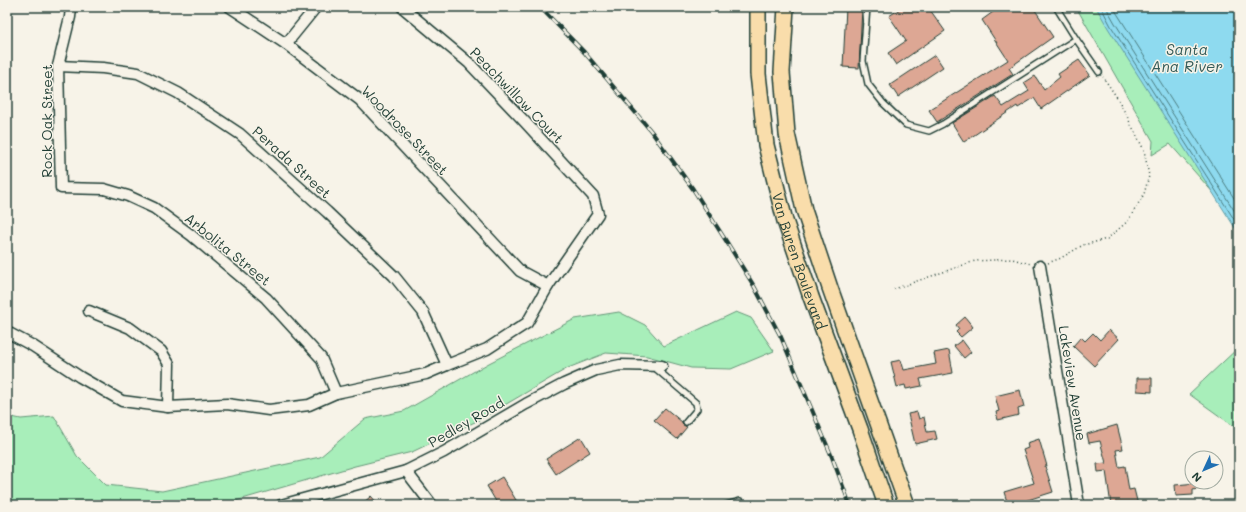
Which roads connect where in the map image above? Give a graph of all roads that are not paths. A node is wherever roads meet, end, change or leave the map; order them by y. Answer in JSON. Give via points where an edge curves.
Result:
{"nodes":[{"id":1,"x":71,"y":7,"type":"edge"},
{"id":2,"x":230,"y":7,"type":"edge"},
{"id":3,"x":316,"y":7,"type":"edge"},
{"id":4,"x":402,"y":7,"type":"edge"},
{"id":5,"x":758,"y":7,"type":"edge"},
{"id":6,"x":786,"y":7,"type":"edge"},
{"id":7,"x":867,"y":7,"type":"edge"},
{"id":8,"x":1056,"y":7,"type":"edge"},
{"id":9,"x":1076,"y":38,"type":"junction"},
{"id":10,"x":286,"y":44,"type":"junction"},
{"id":11,"x":58,"y":66,"type":"junction"},
{"id":12,"x":1099,"y":72,"type":"road end"},
{"id":13,"x":61,"y":188,"type":"joint"},
{"id":14,"x":1040,"y":266,"type":"road end"},
{"id":15,"x":548,"y":286,"type":"junction"},
{"id":16,"x":89,"y":311,"type":"dead end"},
{"id":17,"x":7,"y":332,"type":"edge"},
{"id":18,"x":447,"y":365,"type":"junction"},
{"id":19,"x":658,"y":366,"type":"joint"},
{"id":20,"x":336,"y":393,"type":"junction"},
{"id":21,"x":168,"y":406,"type":"junction"},
{"id":22,"x":686,"y":422,"type":"dead end"},
{"id":23,"x":406,"y":471,"type":"junction"},
{"id":24,"x":740,"y":501,"type":"dead end"},
{"id":25,"x":282,"y":505,"type":"edge"},
{"id":26,"x":432,"y":505,"type":"edge"},
{"id":27,"x":726,"y":505,"type":"edge"},
{"id":28,"x":886,"y":505,"type":"edge"},
{"id":29,"x":907,"y":505,"type":"edge"},
{"id":30,"x":1079,"y":505,"type":"edge"}],
"edges":[{"from":1,"to":11,"type":"street","name":"Rock Oak Street"},
{"from":2,"to":10,"type":"street","name":"Woodrose Street"},
{"from":3,"to":10,"type":"street"},
{"from":4,"to":15,"type":"street","name":"Peachwillow Court","via":[[469,63],[593,196],[598,214]]},
{"from":5,"to":28,"type":"main road","name":"Van Buren Boulevard","via":[[758,74],[766,145],[785,221]]},
{"from":6,"to":29,"type":"main road","name":"Van Buren Boulevard","via":[[782,72],[787,134],[804,210]]},
{"from":7,"to":9,"type":"lane","via":[[863,61],[868,84],[906,125],[929,131]]},
{"from":8,"to":9,"type":"lane"},
{"from":9,"to":12,"type":"lane"},
{"from":10,"to":15,"type":"street","name":"Woodrose Street","via":[[360,100],[520,271]]},
{"from":11,"to":13,"type":"street","name":"Rock Oak Street"},
{"from":11,"to":18,"type":"street","name":"Perada Street","via":[[138,73],[178,93],[240,134],[394,276],[423,312]]},
{"from":13,"to":20,"type":"street","name":"Arbolita Street","via":[[104,189],[128,196],[154,208],[191,235],[266,298],[321,358]]},
{"from":14,"to":30,"type":"street","name":"Lakeview Avenue"},
{"from":15,"to":18,"type":"street","via":[[527,323],[487,349]]},
{"from":16,"to":21,"type":"street","via":[[130,328],[161,351],[169,364]]},
{"from":17,"to":21,"type":"street","via":[[122,401]]},
{"from":18,"to":20,"type":"street","via":[[426,374]]},
{"from":19,"to":22,"type":"lane","via":[[696,402],[696,409]]},
{"from":19,"to":23,"type":"street","name":"Pedley Road","via":[[620,365],[596,370],[526,404]]},
{"from":20,"to":21,"type":"street","via":[[309,405],[269,410],[226,404]]},
{"from":23,"to":25,"type":"street","name":"Pedley Road"},
{"from":23,"to":26,"type":"street"},
{"from":24,"to":27,"type":"lane"}]}
